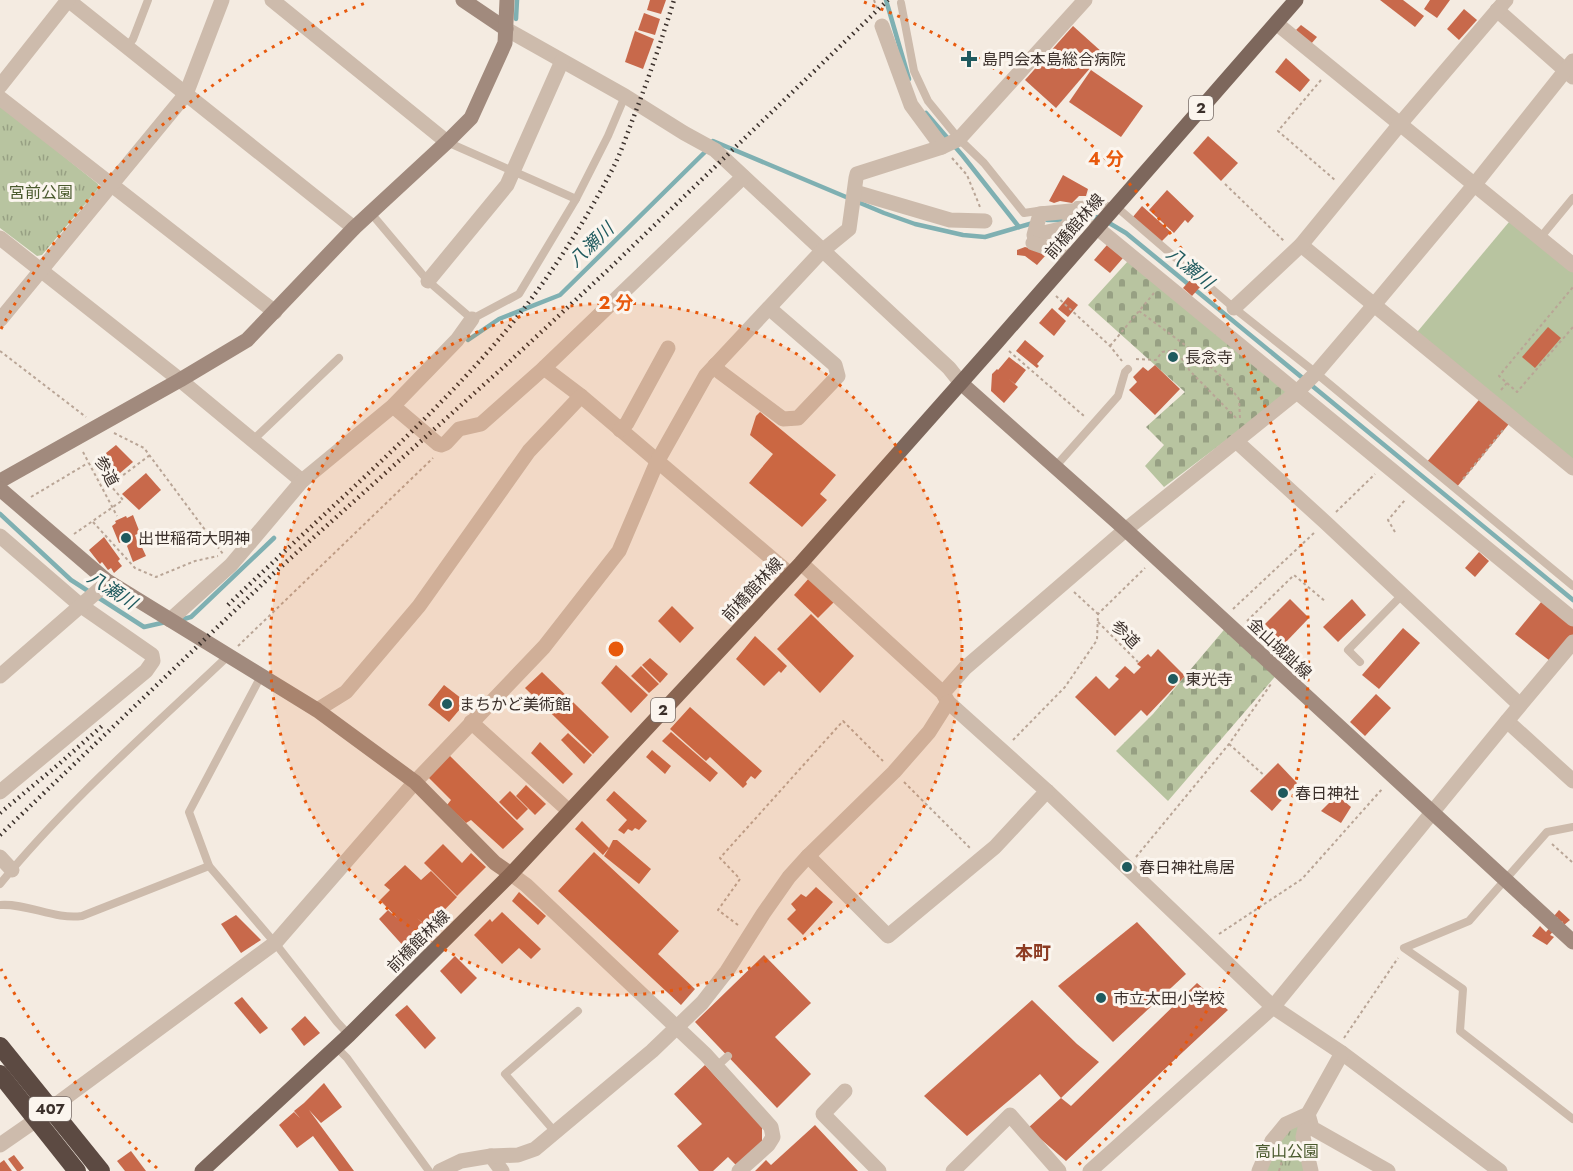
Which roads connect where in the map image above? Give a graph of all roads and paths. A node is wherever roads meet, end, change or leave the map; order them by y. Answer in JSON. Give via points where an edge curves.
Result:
{"nodes":[{"id":1,"x":68,"y":0,"type":"edge"},
{"id":2,"x":148,"y":0,"type":"edge"},
{"id":3,"x":222,"y":0,"type":"edge"},
{"id":4,"x":272,"y":0,"type":"edge"},
{"id":5,"x":463,"y":0,"type":"edge"},
{"id":6,"x":507,"y":0,"type":"edge"},
{"id":7,"x":1085,"y":0,"type":"edge"},
{"id":8,"x":1296,"y":0,"type":"edge"},
{"id":9,"x":901,"y":3,"type":"dead end"},
{"id":10,"x":1501,"y":5,"type":"edge"},
{"id":11,"x":1276,"y":23,"type":"junction"},
{"id":12,"x":882,"y":26,"type":"dead end"},
{"id":13,"x":506,"y":29,"type":"junction"},
{"id":14,"x":127,"y":47,"type":"junction"},
{"id":15,"x":562,"y":61,"type":"junction"},
{"id":16,"x":1331,"y":68,"type":"junction"},
{"id":17,"x":1570,"y":70,"type":"edge"},
{"id":18,"x":0,"y":86,"type":"edge"},
{"id":19,"x":186,"y":94,"type":"junction"},
{"id":20,"x":0,"y":98,"type":"edge"},
{"id":21,"x":624,"y":100,"type":"junction"},
{"id":22,"x":1400,"y":124,"type":"junction"},
{"id":23,"x":447,"y":142,"type":"junction"},
{"id":24,"x":952,"y":142,"type":"junction"},
{"id":25,"x":512,"y":171,"type":"junction"},
{"id":26,"x":743,"y":177,"type":"junction"},
{"id":27,"x":112,"y":184,"type":"junction"},
{"id":28,"x":1225,"y":184,"type":"dead end"},
{"id":29,"x":1475,"y":184,"type":"junction"},
{"id":30,"x":1346,"y":190,"type":"junction"},
{"id":31,"x":855,"y":192,"type":"junction"},
{"id":32,"x":1573,"y":198,"type":"edge"},
{"id":33,"x":576,"y":199,"type":"junction"},
{"id":34,"x":370,"y":212,"type":"junction"},
{"id":35,"x":1104,"y":218,"type":"junction"},
{"id":36,"x":986,"y":221,"type":"joint"},
{"id":37,"x":354,"y":228,"type":"junction"},
{"id":38,"x":0,"y":238,"type":"edge"},
{"id":39,"x":1540,"y":238,"type":"junction"},
{"id":40,"x":1033,"y":243,"type":"dead end"},
{"id":41,"x":1298,"y":248,"type":"junction"},
{"id":42,"x":822,"y":251,"type":"junction"},
{"id":43,"x":1071,"y":256,"type":"junction"},
{"id":44,"x":1573,"y":265,"type":"edge"},
{"id":45,"x":40,"y":270,"type":"junction"},
{"id":46,"x":428,"y":281,"type":"junction"},
{"id":47,"x":1163,"y":281,"type":"junction"},
{"id":48,"x":1045,"y":286,"type":"junction"},
{"id":49,"x":1573,"y":287,"type":"edge"},
{"id":50,"x":1374,"y":305,"type":"junction"},
{"id":51,"x":769,"y":308,"type":"junction"},
{"id":52,"x":1234,"y":308,"type":"junction"},
{"id":53,"x":1139,"y":311,"type":"junction"},
{"id":54,"x":274,"y":312,"type":"junction"},
{"id":55,"x":472,"y":319,"type":"junction"},
{"id":56,"x":0,"y":320,"type":"edge"},
{"id":57,"x":1573,"y":327,"type":"edge"},
{"id":58,"x":998,"y":342,"type":"junction"},
{"id":59,"x":1110,"y":346,"type":"junction"},
{"id":60,"x":669,"y":348,"type":"dead end"},
{"id":61,"x":0,"y":351,"type":"edge"},
{"id":62,"x":339,"y":358,"type":"dead end"},
{"id":63,"x":715,"y":365,"type":"junction"},
{"id":64,"x":544,"y":368,"type":"junction"},
{"id":65,"x":1128,"y":369,"type":"junction"},
{"id":66,"x":1316,"y":373,"type":"junction"},
{"id":67,"x":180,"y":380,"type":"junction"},
{"id":68,"x":961,"y":383,"type":"junction"},
{"id":69,"x":1507,"y":383,"type":"junction"},
{"id":70,"x":1298,"y":392,"type":"junction"},
{"id":71,"x":581,"y":396,"type":"junction"},
{"id":72,"x":1492,"y":401,"type":"junction"},
{"id":73,"x":393,"y":406,"type":"junction"},
{"id":74,"x":1513,"y":419,"type":"junction"},
{"id":75,"x":1093,"y":424,"type":"junction"},
{"id":76,"x":98,"y":426,"type":"junction"},
{"id":77,"x":620,"y":430,"type":"junction"},
{"id":78,"x":76,"y":438,"type":"junction"},
{"id":79,"x":253,"y":440,"type":"junction"},
{"id":80,"x":1236,"y":441,"type":"junction"},
{"id":81,"x":441,"y":445,"type":"junction"},
{"id":82,"x":150,"y":455,"type":"junction"},
{"id":83,"x":88,"y":462,"type":"junction"},
{"id":84,"x":657,"y":462,"type":"junction"},
{"id":85,"x":1385,"y":464,"type":"junction"},
{"id":86,"x":1055,"y":466,"type":"junction"},
{"id":87,"x":1573,"y":468,"type":"edge"},
{"id":88,"x":0,"y":481,"type":"edge"},
{"id":89,"x":302,"y":481,"type":"junction"},
{"id":90,"x":1456,"y":488,"type":"junction"},
{"id":91,"x":0,"y":489,"type":"edge"},
{"id":92,"x":1415,"y":489,"type":"junction"},
{"id":93,"x":18,"y":505,"type":"junction"},
{"id":94,"x":112,"y":508,"type":"junction"},
{"id":95,"x":117,"y":516,"type":"dead end"},
{"id":96,"x":93,"y":522,"type":"junction"},
{"id":97,"x":1325,"y":522,"type":"junction"},
{"id":98,"x":1126,"y":530,"type":"junction"},
{"id":99,"x":1395,"y":532,"type":"dead end"},
{"id":100,"x":0,"y":536,"type":"edge"},
{"id":101,"x":62,"y":543,"type":"junction"},
{"id":102,"x":1156,"y":558,"type":"junction"},
{"id":103,"x":795,"y":568,"type":"junction"},
{"id":104,"x":1064,"y":583,"type":"junction"},
{"id":105,"x":104,"y":585,"type":"junction"},
{"id":106,"x":1573,"y":586,"type":"edge"},
{"id":107,"x":1401,"y":595,"type":"junction"},
{"id":108,"x":1326,"y":602,"type":"dead end"},
{"id":109,"x":83,"y":603,"type":"junction"},
{"id":110,"x":1098,"y":614,"type":"junction"},
{"id":111,"x":1222,"y":619,"type":"junction"},
{"id":112,"x":1573,"y":619,"type":"edge"},
{"id":113,"x":170,"y":620,"type":"junction"},
{"id":114,"x":1098,"y":622,"type":"junction"},
{"id":115,"x":1236,"y":632,"type":"junction"},
{"id":116,"x":1573,"y":642,"type":"edge"},
{"id":117,"x":231,"y":653,"type":"junction"},
{"id":118,"x":1137,"y":662,"type":"dead end"},
{"id":119,"x":1360,"y":662,"type":"dead end"},
{"id":120,"x":1279,"y":672,"type":"junction"},
{"id":121,"x":0,"y":676,"type":"edge"},
{"id":122,"x":261,"y":676,"type":"junction"},
{"id":123,"x":946,"y":698,"type":"junction"},
{"id":124,"x":1520,"y":705,"type":"junction"},
{"id":125,"x":317,"y":710,"type":"junction"},
{"id":126,"x":1507,"y":721,"type":"junction"},
{"id":127,"x":471,"y":722,"type":"junction"},
{"id":128,"x":1229,"y":744,"type":"junction"},
{"id":129,"x":1002,"y":750,"type":"junction"},
{"id":130,"x":894,"y":772,"type":"junction"},
{"id":131,"x":1265,"y":776,"type":"dead end"},
{"id":132,"x":1394,"y":777,"type":"junction"},
{"id":133,"x":1573,"y":781,"type":"edge"},
{"id":134,"x":415,"y":782,"type":"junction"},
{"id":135,"x":1047,"y":791,"type":"junction"},
{"id":136,"x":0,"y":792,"type":"edge"},
{"id":137,"x":568,"y":812,"type":"junction"},
{"id":138,"x":1432,"y":813,"type":"junction"},
{"id":139,"x":1573,"y":827,"type":"edge"},
{"id":140,"x":1544,"y":836,"type":"junction"},
{"id":141,"x":808,"y":856,"type":"junction"},
{"id":142,"x":0,"y":857,"type":"edge"},
{"id":143,"x":981,"y":858,"type":"junction"},
{"id":144,"x":1573,"y":863,"type":"edge"},
{"id":145,"x":209,"y":866,"type":"junction"},
{"id":146,"x":1127,"y":867,"type":"junction"},
{"id":147,"x":12,"y":870,"type":"junction"},
{"id":148,"x":511,"y":874,"type":"junction"},
{"id":149,"x":1505,"y":880,"type":"junction"},
{"id":150,"x":0,"y":884,"type":"edge"},
{"id":151,"x":0,"y":905,"type":"edge"},
{"id":152,"x":750,"y":934,"type":"junction"},
{"id":153,"x":1573,"y":942,"type":"edge"},
{"id":154,"x":275,"y":943,"type":"junction"},
{"id":155,"x":1206,"y":943,"type":"junction"},
{"id":156,"x":1404,"y":948,"type":"junction"},
{"id":157,"x":1274,"y":1007,"type":"junction"},
{"id":158,"x":578,"y":1011,"type":"dead end"},
{"id":159,"x":676,"y":1027,"type":"junction"},
{"id":160,"x":349,"y":1035,"type":"junction"},
{"id":161,"x":0,"y":1046,"type":"edge"},
{"id":162,"x":336,"y":1047,"type":"junction"},
{"id":163,"x":1339,"y":1051,"type":"junction"},
{"id":164,"x":0,"y":1074,"type":"edge"},
{"id":165,"x":844,"y":1091,"type":"dead end"},
{"id":166,"x":43,"y":1114,"type":"junction"},
{"id":167,"x":1308,"y":1114,"type":"junction"},
{"id":168,"x":1573,"y":1119,"type":"edge"},
{"id":169,"x":555,"y":1132,"type":"junction"},
{"id":170,"x":1303,"y":1137,"type":"junction"},
{"id":171,"x":0,"y":1145,"type":"edge"},
{"id":172,"x":491,"y":1156,"type":"junction"},
{"id":173,"x":77,"y":1171,"type":"edge"},
{"id":174,"x":101,"y":1171,"type":"edge"},
{"id":175,"x":202,"y":1171,"type":"edge"},
{"id":176,"x":429,"y":1171,"type":"edge"},
{"id":177,"x":440,"y":1171,"type":"edge"},
{"id":178,"x":502,"y":1171,"type":"edge"},
{"id":179,"x":739,"y":1171,"type":"edge"},
{"id":180,"x":879,"y":1171,"type":"edge"},
{"id":181,"x":953,"y":1171,"type":"edge"},
{"id":182,"x":1059,"y":1171,"type":"edge"},
{"id":183,"x":1090,"y":1171,"type":"edge"},
{"id":184,"x":1259,"y":1171,"type":"edge"},
{"id":185,"x":1279,"y":1171,"type":"edge"},
{"id":186,"x":1311,"y":1171,"type":"edge"},
{"id":187,"x":1388,"y":1171,"type":"edge"},
{"id":188,"x":1500,"y":1171,"type":"edge"}],
"edges":[{"from":1,"to":14,"type":"street"},
{"from":1,"to":18,"type":"street"},
{"from":2,"to":14,"type":"lane"},
{"from":3,"to":19,"type":"street"},
{"from":4,"to":23,"type":"street"},
{"from":5,"to":13,"type":"street"},
{"from":6,"to":13,"type":"street"},
{"from":7,"to":24,"type":"street"},
{"from":8,"to":11,"type":"main road","name":"前橋館林線","number":"2"},
{"from":9,"to":24,"type":"lane","via":[[914,71]]},
{"from":10,"to":17,"type":"street"},
{"from":10,"to":22,"type":"street"},
{"from":11,"to":16,"type":"street"},
{"from":11,"to":35,"type":"main road","name":"前橋館林線","number":"2"},
{"from":12,"to":24,"type":"street","via":[[911,105]]},
{"from":13,"to":15,"type":"street"},
{"from":13,"to":23,"type":"street","via":[[505,43],[471,118]]},
{"from":14,"to":19,"type":"street"},
{"from":15,"to":21,"type":"street"},
{"from":15,"to":25,"type":"street"},
{"from":16,"to":22,"type":"street"},
{"from":16,"to":30,"type":"path","via":[[1278,131]]},
{"from":17,"to":29,"type":"street"},
{"from":19,"to":27,"type":"street"},
{"from":19,"to":37,"type":"street"},
{"from":20,"to":27,"type":"street"},
{"from":21,"to":26,"type":"street","via":[[715,150]]},
{"from":21,"to":33,"type":"lane"},
{"from":22,"to":29,"type":"street"},
{"from":22,"to":30,"type":"street"},
{"from":23,"to":25,"type":"lane"},
{"from":23,"to":34,"type":"street"},
{"from":24,"to":31,"type":"street","via":[[858,174]]},
{"from":24,"to":35,"type":"lane","via":[[984,163],[1024,213],[1100,204]]},
{"from":24,"to":36,"type":"path"},
{"from":25,"to":33,"type":"lane"},
{"from":25,"to":46,"type":"street","via":[[507,185]]},
{"from":26,"to":42,"type":"street"},
{"from":26,"to":64,"type":"street"},
{"from":27,"to":45,"type":"street"},
{"from":27,"to":54,"type":"street"},
{"from":28,"to":41,"type":"path"},
{"from":29,"to":39,"type":"street"},
{"from":29,"to":50,"type":"street"},
{"from":30,"to":41,"type":"street"},
{"from":31,"to":36,"type":"street","via":[[950,220]]},
{"from":31,"to":42,"type":"street","via":[[844,233]]},
{"from":32,"to":39,"type":"lane"},
{"from":33,"to":55,"type":"lane","via":[[519,294]]},
{"from":34,"to":37,"type":"street"},
{"from":34,"to":46,"type":"lane"},
{"from":35,"to":43,"type":"main road","name":"前橋館林線","number":"2"},
{"from":35,"to":47,"type":"street"},
{"from":35,"to":52,"type":"lane","via":[[1120,210]]},
{"from":37,"to":54,"type":"street"},
{"from":38,"to":45,"type":"street"},
{"from":39,"to":44,"type":"street"},
{"from":40,"to":43,"type":"street"},
{"from":41,"to":50,"type":"street"},
{"from":41,"to":52,"type":"street"},
{"from":42,"to":51,"type":"street"},
{"from":42,"to":68,"type":"street"},
{"from":43,"to":48,"type":"main road","name":"前橋館林線","number":"2"},
{"from":45,"to":56,"type":"street"},
{"from":45,"to":67,"type":"street"},
{"from":46,"to":55,"type":"lane"},
{"from":47,"to":53,"type":"path"},
{"from":47,"to":70,"type":"street"},
{"from":48,"to":58,"type":"main road","name":"前橋館林線","number":"2"},
{"from":48,"to":59,"type":"path"},
{"from":49,"to":69,"type":"path","via":[[1499,376]]},
{"from":50,"to":66,"type":"street"},
{"from":50,"to":72,"type":"street"},
{"from":51,"to":63,"type":"street"},
{"from":51,"to":63,"type":"street","via":[[835,365],[838,376],[798,418],[783,419]]},
{"from":52,"to":66,"type":"lane"},
{"from":53,"to":59,"type":"path"},
{"from":53,"to":65,"type":"path","via":[[1221,376],[1239,399],[1241,423],[1190,371],[1176,350],[1162,352],[1156,360],[1133,359]]},
{"from":54,"to":67,"type":"street","via":[[247,340]]},
{"from":55,"to":73,"type":"street","via":[[457,340]]},
{"from":57,"to":69,"type":"path","via":[[1518,392]]},
{"from":58,"to":68,"type":"main road","name":"前橋館林線","number":"2"},
{"from":58,"to":75,"type":"path"},
{"from":59,"to":65,"type":"path"},
{"from":60,"to":77,"type":"street"},
{"from":61,"to":76,"type":"path"},
{"from":62,"to":79,"type":"lane"},
{"from":63,"to":84,"type":"street"},
{"from":64,"to":71,"type":"street"},
{"from":64,"to":81,"type":"street","via":[[481,424],[459,429]]},
{"from":65,"to":75,"type":"lane","via":[[1118,396]]},
{"from":66,"to":70,"type":"street"},
{"from":66,"to":90,"type":"lane"},
{"from":67,"to":76,"type":"street"},
{"from":67,"to":79,"type":"street"},
{"from":68,"to":86,"type":"street","name":"金山城趾線"},
{"from":68,"to":103,"type":"main road","name":"前橋館林線","number":"2"},
{"from":69,"to":72,"type":"path"},
{"from":70,"to":80,"type":"street"},
{"from":70,"to":85,"type":"street"},
{"from":71,"to":77,"type":"street"},
{"from":71,"to":125,"type":"street","via":[[529,451],[419,606],[346,692]]},
{"from":72,"to":74,"type":"street"},
{"from":73,"to":81,"type":"street"},
{"from":73,"to":89,"type":"street"},
{"from":74,"to":87,"type":"street"},
{"from":74,"to":90,"type":"path"},
{"from":75,"to":86,"type":"lane"},
{"from":76,"to":78,"type":"street"},
{"from":76,"to":82,"type":"path","via":[[144,448]]},
{"from":77,"to":84,"type":"street"},
{"from":78,"to":83,"type":"path","name":"参道"},
{"from":78,"to":88,"type":"street"},
{"from":79,"to":89,"type":"street"},
{"from":80,"to":97,"type":"street"},
{"from":80,"to":98,"type":"street"},
{"from":81,"to":117,"type":"path","via":[[439,453]]},
{"from":82,"to":94,"type":"path","via":[[110,485],[123,500]]},
{"from":82,"to":96,"type":"path","via":[[224,555],[195,561],[156,577],[135,568]]},
{"from":83,"to":93,"type":"path"},
{"from":83,"to":94,"type":"path","name":"参道"},
{"from":84,"to":103,"type":"street"},
{"from":84,"to":127,"type":"street","via":[[619,551],[544,647]]},
{"from":85,"to":92,"type":"street"},
{"from":85,"to":97,"type":"path"},
{"from":86,"to":98,"type":"street","name":"金山城趾線"},
{"from":89,"to":113,"type":"street","via":[[231,565]]},
{"from":90,"to":106,"type":"lane"},
{"from":91,"to":93,"type":"street"},
{"from":92,"to":99,"type":"path","via":[[1389,520]]},
{"from":92,"to":112,"type":"street"},
{"from":93,"to":101,"type":"street"},
{"from":94,"to":95,"type":"path","name":"参道"},
{"from":94,"to":96,"type":"path"},
{"from":96,"to":101,"type":"path"},
{"from":97,"to":107,"type":"street"},
{"from":97,"to":111,"type":"path"},
{"from":98,"to":102,"type":"street","name":"金山城趾線"},
{"from":98,"to":104,"type":"street"},
{"from":100,"to":109,"type":"street"},
{"from":101,"to":105,"type":"street"},
{"from":102,"to":110,"type":"path"},
{"from":102,"to":111,"type":"street","name":"金山城趾線"},
{"from":103,"to":123,"type":"street"},
{"from":103,"to":137,"type":"main road","name":"前橋館林線","number":"2"},
{"from":104,"to":110,"type":"path"},
{"from":104,"to":123,"type":"street","via":[[964,668]]},
{"from":105,"to":109,"type":"street"},
{"from":105,"to":113,"type":"street"},
{"from":107,"to":119,"type":"lane","via":[[1348,650]]},
{"from":107,"to":124,"type":"street"},
{"from":108,"to":115,"type":"path","via":[[1294,575]]},
{"from":109,"to":121,"type":"street"},
{"from":109,"to":136,"type":"street","via":[[152,656],[151,666]]},
{"from":110,"to":114,"type":"path"},
{"from":111,"to":115,"type":"street","name":"金山城趾線"},
{"from":113,"to":117,"type":"street"},
{"from":114,"to":118,"type":"path","name":"参道"},
{"from":114,"to":129,"type":"path","via":[[1097,640],[1065,687]]},
{"from":115,"to":120,"type":"street","name":"金山城趾線"},
{"from":116,"to":124,"type":"street"},
{"from":117,"to":122,"type":"street"},
{"from":117,"to":147,"type":"lane","via":[[118,758]]},
{"from":120,"to":128,"type":"path"},
{"from":120,"to":132,"type":"street","name":"金山城趾線"},
{"from":122,"to":125,"type":"street"},
{"from":122,"to":145,"type":"lane","via":[[189,812]]},
{"from":123,"to":129,"type":"street"},
{"from":123,"to":130,"type":"street","via":[[929,732]]},
{"from":124,"to":126,"type":"street"},
{"from":125,"to":134,"type":"street"},
{"from":126,"to":133,"type":"street"},
{"from":126,"to":138,"type":"street"},
{"from":127,"to":134,"type":"street"},
{"from":127,"to":137,"type":"street"},
{"from":128,"to":131,"type":"path"},
{"from":128,"to":146,"type":"path"},
{"from":129,"to":135,"type":"street"},
{"from":130,"to":141,"type":"street"},
{"from":130,"to":143,"type":"path"},
{"from":130,"to":152,"type":"path","via":[[843,721],[720,858],[740,879],[718,910]]},
{"from":132,"to":138,"type":"street","name":"金山城趾線"},
{"from":132,"to":155,"type":"path","via":[[1302,879]]},
{"from":134,"to":148,"type":"street","via":[[495,863]]},
{"from":134,"to":154,"type":"street"},
{"from":135,"to":143,"type":"street"},
{"from":135,"to":146,"type":"street"},
{"from":137,"to":148,"type":"main road","name":"前橋館林線","number":"2"},
{"from":138,"to":149,"type":"street","name":"金山城趾線"},
{"from":138,"to":157,"type":"street"},
{"from":139,"to":140,"type":"lane"},
{"from":140,"to":144,"type":"path"},
{"from":140,"to":149,"type":"lane"},
{"from":141,"to":143,"type":"street","via":[[888,936]]},
{"from":141,"to":152,"type":"street"},
{"from":142,"to":147,"type":"street"},
{"from":145,"to":151,"type":"lane","via":[[82,916]]},
{"from":145,"to":154,"type":"lane"},
{"from":146,"to":155,"type":"street"},
{"from":147,"to":150,"type":"lane"},
{"from":148,"to":159,"type":"street"},
{"from":148,"to":160,"type":"main road","name":"前橋館林線","number":"2"},
{"from":149,"to":153,"type":"street","name":"金山城趾線"},
{"from":149,"to":156,"type":"lane","via":[[1469,921]]},
{"from":152,"to":159,"type":"street","via":[[702,1003]]},
{"from":154,"to":160,"type":"lane"},
{"from":154,"to":166,"type":"street"},
{"from":155,"to":157,"type":"street"},
{"from":156,"to":163,"type":"path"},
{"from":156,"to":168,"type":"lane","via":[[1463,989],[1460,1031]]},
{"from":157,"to":163,"type":"street"},
{"from":157,"to":183,"type":"street"},
{"from":158,"to":169,"type":"lane","via":[[505,1074]]},
{"from":159,"to":169,"type":"street"},
{"from":159,"to":179,"type":"street","via":[[722,1061],[771,1127],[773,1137],[768,1145]]},
{"from":160,"to":162,"type":"main road","name":"前橋館林線","number":"2"},
{"from":161,"to":166,"type":"highway","number":"407"},
{"from":162,"to":175,"type":"main road","name":"前橋館林線","number":"2"},
{"from":162,"to":176,"type":"lane"},
{"from":163,"to":167,"type":"street"},
{"from":163,"to":188,"type":"street"},
{"from":164,"to":166,"type":"highway","number":"407"},
{"from":165,"to":180,"type":"street","via":[[823,1114]]},
{"from":166,"to":171,"type":"street"},
{"from":166,"to":173,"type":"highway","number":"407"},
{"from":166,"to":174,"type":"highway","number":"407"},
{"from":167,"to":170,"type":"street"},
{"from":167,"to":184,"type":"street","via":[[1286,1124],[1272,1142]]},
{"from":167,"to":187,"type":"street","via":[[1312,1128]]},
{"from":169,"to":172,"type":"street","via":[[535,1149],[518,1155]]},
{"from":170,"to":185,"type":"path","via":[[1296,1138],[1285,1151]]},
{"from":170,"to":186,"type":"street"},
{"from":172,"to":177,"type":"street","via":[[461,1161]]},
{"from":172,"to":178,"type":"street"},
{"from":181,"to":182,"type":"street","via":[[1010,1115]]}]}
